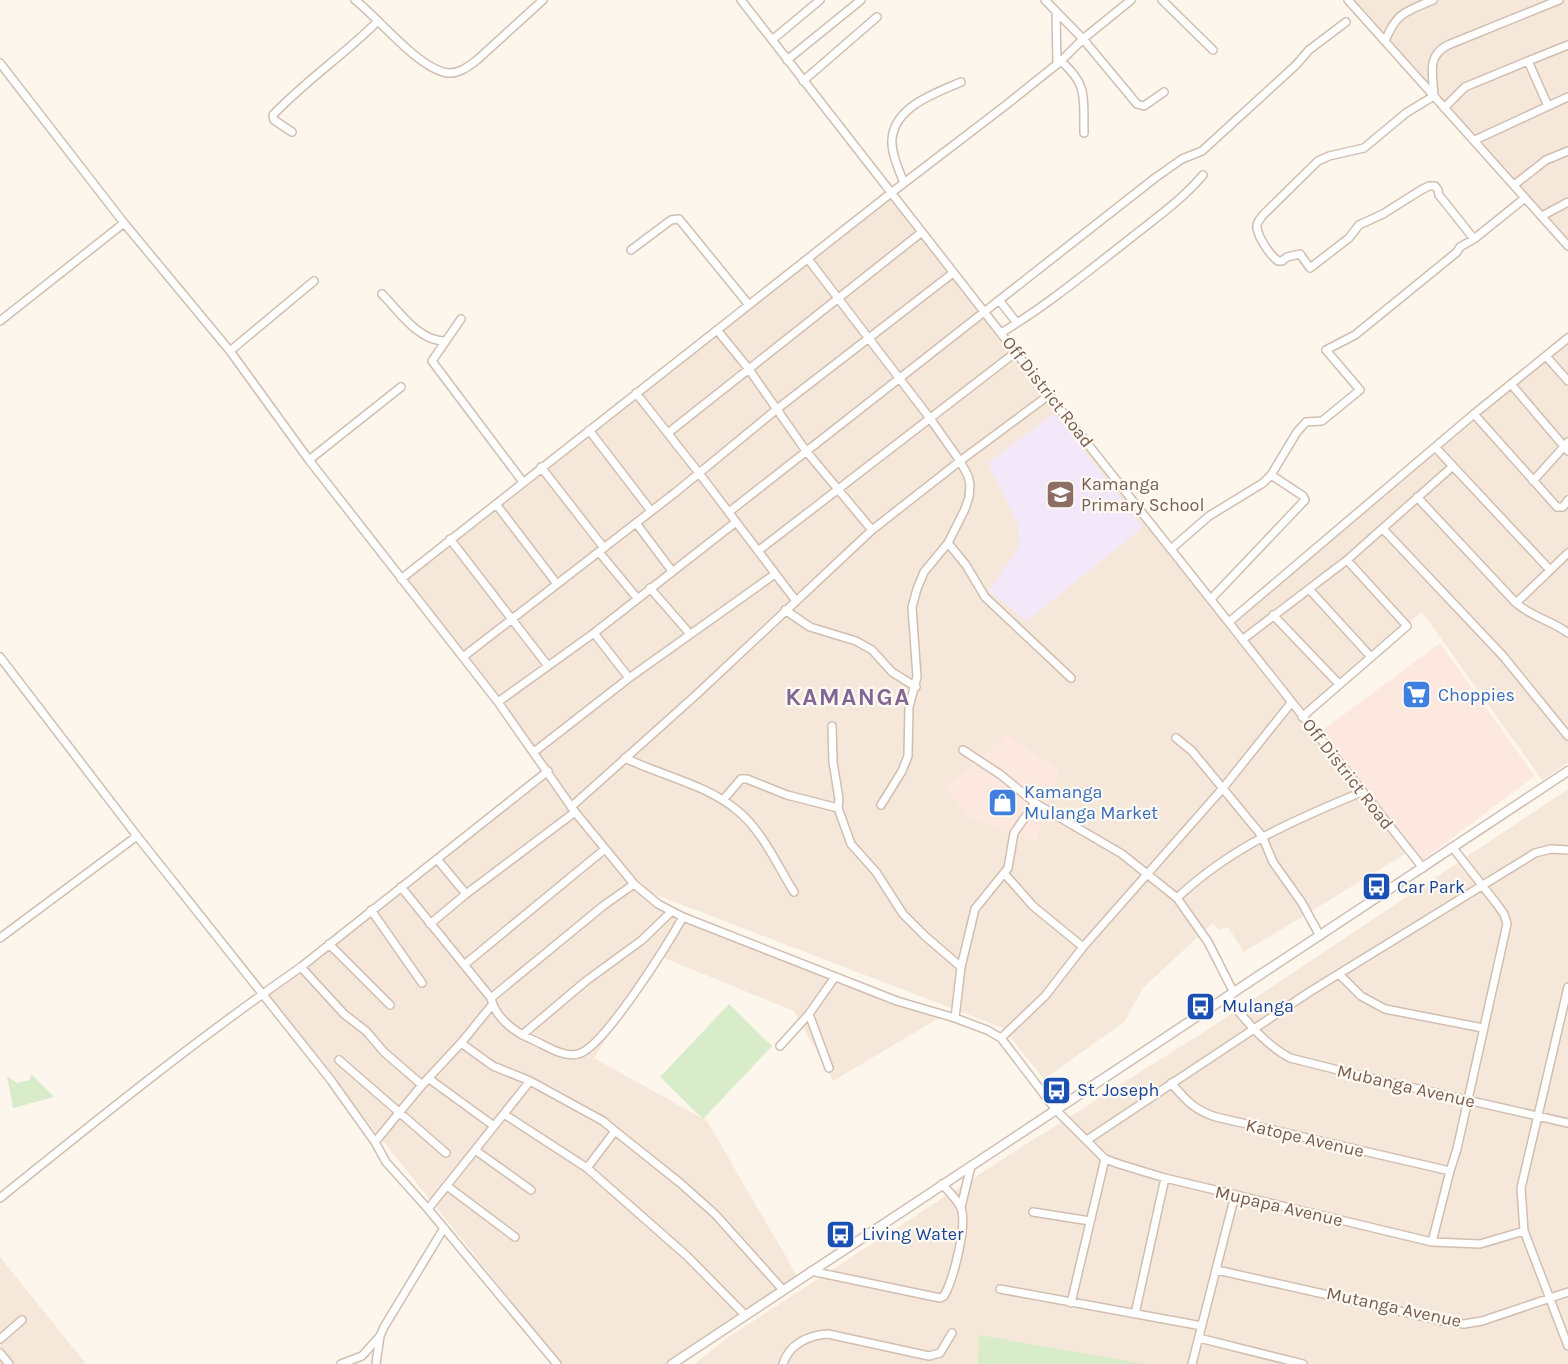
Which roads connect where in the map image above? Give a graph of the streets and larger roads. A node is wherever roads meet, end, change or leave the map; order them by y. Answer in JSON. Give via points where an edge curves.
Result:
{"nodes":[{"id":1,"x":355,"y":0,"type":"edge"},
{"id":2,"x":543,"y":0,"type":"edge"},
{"id":3,"x":741,"y":0,"type":"edge"},
{"id":4,"x":820,"y":0,"type":"edge"},
{"id":5,"x":861,"y":0,"type":"edge"},
{"id":6,"x":1045,"y":0,"type":"edge"},
{"id":7,"x":1131,"y":0,"type":"edge"},
{"id":8,"x":1161,"y":0,"type":"edge"},
{"id":9,"x":1348,"y":0,"type":"edge"},
{"id":10,"x":1433,"y":0,"type":"edge"},
{"id":11,"x":1559,"y":0,"type":"edge"},
{"id":12,"x":1056,"y":13,"type":"junction"},
{"id":13,"x":878,"y":16,"type":"dead end"},
{"id":14,"x":378,"y":21,"type":"junction"},
{"id":15,"x":1346,"y":22,"type":"dead end"},
{"id":16,"x":1083,"y":39,"type":"junction"},
{"id":17,"x":772,"y":40,"type":"junction"},
{"id":18,"x":1385,"y":42,"type":"junction"},
{"id":19,"x":1568,"y":45,"type":"edge"},
{"id":20,"x":1213,"y":50,"type":"dead end"},
{"id":21,"x":787,"y":60,"type":"junction"},
{"id":22,"x":1528,"y":61,"type":"junction"},
{"id":23,"x":1059,"y":62,"type":"junction"},
{"id":24,"x":0,"y":63,"type":"edge"},
{"id":25,"x":803,"y":81,"type":"junction"},
{"id":26,"x":961,"y":82,"type":"dead end"},
{"id":27,"x":1164,"y":92,"type":"dead end"},
{"id":28,"x":1434,"y":96,"type":"junction"},
{"id":29,"x":1568,"y":98,"type":"edge"},
{"id":30,"x":1548,"y":106,"type":"junction"},
{"id":31,"x":1444,"y":108,"type":"junction"},
{"id":32,"x":292,"y":132,"type":"dead end"},
{"id":33,"x":1084,"y":133,"type":"dead end"},
{"id":34,"x":1475,"y":140,"type":"junction"},
{"id":35,"x":1568,"y":151,"type":"edge"},
{"id":36,"x":1203,"y":175,"type":"dead end"},
{"id":37,"x":904,"y":183,"type":"junction"},
{"id":38,"x":1514,"y":185,"type":"junction"},
{"id":39,"x":891,"y":193,"type":"junction"},
{"id":40,"x":1526,"y":198,"type":"junction"},
{"id":41,"x":1568,"y":202,"type":"edge"},
{"id":42,"x":1542,"y":216,"type":"junction"},
{"id":43,"x":124,"y":223,"type":"junction"},
{"id":44,"x":922,"y":232,"type":"junction"},
{"id":45,"x":1474,"y":239,"type":"junction"},
{"id":46,"x":1568,"y":246,"type":"edge"},
{"id":47,"x":631,"y":250,"type":"dead end"},
{"id":48,"x":808,"y":259,"type":"junction"},
{"id":49,"x":953,"y":273,"type":"junction"},
{"id":50,"x":314,"y":281,"type":"dead end"},
{"id":51,"x":382,"y":294,"type":"dead end"},
{"id":52,"x":837,"y":298,"type":"junction"},
{"id":53,"x":999,"y":300,"type":"junction"},
{"id":54,"x":749,"y":305,"type":"junction"},
{"id":55,"x":984,"y":312,"type":"junction"},
{"id":56,"x":461,"y":319,"type":"dead end"},
{"id":57,"x":0,"y":321,"type":"edge"},
{"id":58,"x":1017,"y":323,"type":"junction"},
{"id":59,"x":717,"y":330,"type":"junction"},
{"id":60,"x":1001,"y":333,"type":"junction"},
{"id":61,"x":869,"y":338,"type":"junction"},
{"id":62,"x":1568,"y":338,"type":"edge"},
{"id":63,"x":445,"y":341,"type":"junction"},
{"id":64,"x":230,"y":351,"type":"junction"},
{"id":65,"x":1016,"y":352,"type":"junction"},
{"id":66,"x":1546,"y":356,"type":"junction"},
{"id":67,"x":748,"y":368,"type":"junction"},
{"id":68,"x":901,"y":379,"type":"junction"},
{"id":69,"x":1568,"y":381,"type":"edge"},
{"id":70,"x":1511,"y":384,"type":"junction"},
{"id":71,"x":401,"y":387,"type":"dead end"},
{"id":72,"x":636,"y":393,"type":"junction"},
{"id":73,"x":1049,"y":395,"type":"junction"},
{"id":74,"x":777,"y":409,"type":"junction"},
{"id":75,"x":1474,"y":414,"type":"junction"},
{"id":76,"x":929,"y":417,"type":"junction"},
{"id":77,"x":589,"y":430,"type":"junction"},
{"id":78,"x":668,"y":433,"type":"junction"},
{"id":79,"x":1566,"y":446,"type":"edge"},
{"id":80,"x":1435,"y":447,"type":"junction"},
{"id":81,"x":806,"y":451,"type":"junction"},
{"id":82,"x":309,"y":460,"type":"junction"},
{"id":83,"x":960,"y":460,"type":"junction"},
{"id":84,"x":1453,"y":466,"type":"junction"},
{"id":85,"x":541,"y":467,"type":"junction"},
{"id":86,"x":699,"y":473,"type":"junction"},
{"id":87,"x":1271,"y":475,"type":"junction"},
{"id":88,"x":1533,"y":481,"type":"junction"},
{"id":89,"x":523,"y":482,"type":"junction"},
{"id":90,"x":837,"y":489,"type":"junction"},
{"id":91,"x":1418,"y":497,"type":"junction"},
{"id":92,"x":1568,"y":500,"type":"edge"},
{"id":93,"x":496,"y":504,"type":"junction"},
{"id":94,"x":651,"y":511,"type":"junction"},
{"id":95,"x":729,"y":512,"type":"junction"},
{"id":96,"x":736,"y":522,"type":"junction"},
{"id":97,"x":636,"y":523,"type":"junction"},
{"id":98,"x":1383,"y":529,"type":"junction"},
{"id":99,"x":872,"y":530,"type":"junction"},
{"id":100,"x":450,"y":539,"type":"junction"},
{"id":101,"x":948,"y":543,"type":"junction"},
{"id":102,"x":1171,"y":549,"type":"junction"},
{"id":103,"x":602,"y":550,"type":"junction"},
{"id":104,"x":758,"y":551,"type":"junction"},
{"id":105,"x":1566,"y":559,"type":"edge"},
{"id":106,"x":1347,"y":560,"type":"junction"},
{"id":107,"x":1550,"y":570,"type":"junction"},
{"id":108,"x":672,"y":571,"type":"junction"},
{"id":109,"x":775,"y":574,"type":"junction"},
{"id":110,"x":401,"y":579,"type":"junction"},
{"id":111,"x":557,"y":584,"type":"junction"},
{"id":112,"x":650,"y":588,"type":"junction"},
{"id":113,"x":1309,"y":589,"type":"junction"},
{"id":114,"x":637,"y":598,"type":"junction"},
{"id":115,"x":1211,"y":599,"type":"junction"},
{"id":116,"x":796,"y":601,"type":"junction"},
{"id":117,"x":1516,"y":603,"type":"junction"},
{"id":118,"x":785,"y":610,"type":"junction"},
{"id":119,"x":1273,"y":615,"type":"junction"},
{"id":120,"x":513,"y":619,"type":"junction"},
{"id":121,"x":1229,"y":622,"type":"junction"},
{"id":122,"x":594,"y":633,"type":"junction"},
{"id":123,"x":1568,"y":633,"type":"edge"},
{"id":124,"x":690,"y":634,"type":"junction"},
{"id":125,"x":1242,"y":640,"type":"junction"},
{"id":126,"x":0,"y":657,"type":"edge"},
{"id":127,"x":463,"y":657,"type":"junction"},
{"id":128,"x":1371,"y":657,"type":"junction"},
{"id":129,"x":548,"y":666,"type":"junction"},
{"id":130,"x":629,"y":678,"type":"junction"},
{"id":131,"x":1071,"y":678,"type":"dead end"},
{"id":132,"x":1339,"y":684,"type":"junction"},
{"id":133,"x":916,"y":687,"type":"junction"},
{"id":134,"x":498,"y":702,"type":"junction"},
{"id":135,"x":1291,"y":703,"type":"junction"},
{"id":136,"x":1302,"y":717,"type":"junction"},
{"id":137,"x":832,"y":726,"type":"dead end"},
{"id":138,"x":1568,"y":736,"type":"edge"},
{"id":139,"x":1176,"y":738,"type":"dead end"},
{"id":140,"x":963,"y":750,"type":"dead end"},
{"id":141,"x":534,"y":752,"type":"junction"},
{"id":142,"x":625,"y":758,"type":"junction"},
{"id":143,"x":548,"y":771,"type":"junction"},
{"id":144,"x":1568,"y":771,"type":"edge"},
{"id":145,"x":1223,"y":788,"type":"junction"},
{"id":146,"x":1362,"y":792,"type":"junction"},
{"id":147,"x":723,"y":800,"type":"junction"},
{"id":148,"x":1035,"y":802,"type":"junction"},
{"id":149,"x":880,"y":805,"type":"dead end"},
{"id":150,"x":838,"y":808,"type":"junction"},
{"id":151,"x":573,"y":809,"type":"junction"},
{"id":152,"x":137,"y":836,"type":"junction"},
{"id":153,"x":1262,"y":836,"type":"junction"},
{"id":154,"x":1453,"y":848,"type":"junction"},
{"id":155,"x":605,"y":849,"type":"junction"},
{"id":156,"x":1568,"y":850,"type":"edge"},
{"id":157,"x":437,"y":859,"type":"junction"},
{"id":158,"x":1423,"y":868,"type":"junction"},
{"id":159,"x":1004,"y":873,"type":"junction"},
{"id":160,"x":1147,"y":875,"type":"junction"},
{"id":161,"x":634,"y":884,"type":"junction"},
{"id":162,"x":1481,"y":885,"type":"junction"},
{"id":163,"x":401,"y":887,"type":"junction"},
{"id":164,"x":794,"y":891,"type":"dead end"},
{"id":165,"x":466,"y":894,"type":"junction"},
{"id":166,"x":1177,"y":898,"type":"junction"},
{"id":167,"x":371,"y":910,"type":"junction"},
{"id":168,"x":671,"y":912,"type":"junction"},
{"id":169,"x":683,"y":917,"type":"junction"},
{"id":170,"x":430,"y":924,"type":"junction"},
{"id":171,"x":1320,"y":936,"type":"junction"},
{"id":172,"x":0,"y":938,"type":"edge"},
{"id":173,"x":329,"y":944,"type":"junction"},
{"id":174,"x":1083,"y":947,"type":"junction"},
{"id":175,"x":464,"y":965,"type":"junction"},
{"id":176,"x":301,"y":967,"type":"junction"},
{"id":177,"x":961,"y":967,"type":"junction"},
{"id":178,"x":1340,"y":975,"type":"junction"},
{"id":179,"x":835,"y":977,"type":"junction"},
{"id":180,"x":422,"y":983,"type":"dead end"},
{"id":181,"x":1568,"y":987,"type":"edge"},
{"id":182,"x":262,"y":994,"type":"junction"},
{"id":183,"x":1230,"y":995,"type":"junction"},
{"id":184,"x":492,"y":1002,"type":"junction"},
{"id":185,"x":390,"y":1005,"type":"dead end"},
{"id":186,"x":809,"y":1014,"type":"junction"},
{"id":187,"x":955,"y":1018,"type":"junction"},
{"id":188,"x":1483,"y":1028,"type":"junction"},
{"id":189,"x":1254,"y":1030,"type":"junction"},
{"id":190,"x":522,"y":1035,"type":"junction"},
{"id":191,"x":1001,"y":1038,"type":"junction"},
{"id":192,"x":461,"y":1043,"type":"junction"},
{"id":193,"x":780,"y":1046,"type":"dead end"},
{"id":194,"x":339,"y":1060,"type":"dead end"},
{"id":195,"x":829,"y":1068,"type":"dead end"},
{"id":196,"x":428,"y":1078,"type":"junction"},
{"id":197,"x":530,"y":1081,"type":"junction"},
{"id":198,"x":1171,"y":1083,"type":"junction"},
{"id":199,"x":422,"y":1085,"type":"junction"},
{"id":200,"x":1468,"y":1100,"type":"junction"},
{"id":201,"x":1056,"y":1110,"type":"junction"},
{"id":202,"x":399,"y":1113,"type":"junction"},
{"id":203,"x":504,"y":1114,"type":"junction"},
{"id":204,"x":1536,"y":1116,"type":"junction"},
{"id":205,"x":1568,"y":1123,"type":"edge"},
{"id":206,"x":494,"y":1126,"type":"junction"},
{"id":207,"x":615,"y":1131,"type":"junction"},
{"id":208,"x":1087,"y":1140,"type":"junction"},
{"id":209,"x":375,"y":1142,"type":"junction"},
{"id":210,"x":475,"y":1150,"type":"junction"},
{"id":211,"x":446,"y":1153,"type":"dead end"},
{"id":212,"x":1105,"y":1159,"type":"junction"},
{"id":213,"x":971,"y":1165,"type":"junction"},
{"id":214,"x":587,"y":1168,"type":"junction"},
{"id":215,"x":1450,"y":1171,"type":"junction"},
{"id":216,"x":1165,"y":1178,"type":"junction"},
{"id":217,"x":942,"y":1184,"type":"junction"},
{"id":218,"x":447,"y":1186,"type":"junction"},
{"id":219,"x":531,"y":1190,"type":"dead end"},
{"id":220,"x":1235,"y":1195,"type":"junction"},
{"id":221,"x":0,"y":1198,"type":"edge"},
{"id":222,"x":961,"y":1207,"type":"junction"},
{"id":223,"x":428,"y":1209,"type":"junction"},
{"id":224,"x":1033,"y":1212,"type":"dead end"},
{"id":225,"x":1090,"y":1221,"type":"junction"},
{"id":226,"x":444,"y":1228,"type":"junction"},
{"id":227,"x":1524,"y":1231,"type":"junction"},
{"id":228,"x":515,"y":1238,"type":"dead end"},
{"id":229,"x":1432,"y":1242,"type":"junction"},
{"id":230,"x":1216,"y":1270,"type":"junction"},
{"id":231,"x":811,"y":1271,"type":"junction"},
{"id":232,"x":1000,"y":1289,"type":"dead end"},
{"id":233,"x":783,"y":1290,"type":"junction"},
{"id":234,"x":1568,"y":1292,"type":"edge"},
{"id":235,"x":1550,"y":1299,"type":"junction"},
{"id":236,"x":1071,"y":1303,"type":"junction"},
{"id":237,"x":1135,"y":1314,"type":"junction"},
{"id":238,"x":745,"y":1315,"type":"junction"},
{"id":239,"x":22,"y":1320,"type":"dead end"},
{"id":240,"x":1202,"y":1326,"type":"junction"},
{"id":241,"x":952,"y":1333,"type":"dead end"},
{"id":242,"x":380,"y":1336,"type":"junction"},
{"id":243,"x":1199,"y":1338,"type":"junction"},
{"id":244,"x":0,"y":1339,"type":"edge"},
{"id":245,"x":1568,"y":1346,"type":"edge"},
{"id":246,"x":0,"y":1353,"type":"edge"},
{"id":247,"x":9,"y":1364,"type":"edge"},
{"id":248,"x":341,"y":1364,"type":"edge"},
{"id":249,"x":376,"y":1364,"type":"edge"},
{"id":250,"x":557,"y":1364,"type":"edge"},
{"id":251,"x":672,"y":1364,"type":"edge"},
{"id":252,"x":783,"y":1364,"type":"edge"},
{"id":253,"x":1192,"y":1364,"type":"edge"},
{"id":254,"x":1304,"y":1364,"type":"edge"}],
"edges":[{"from":1,"to":14,"type":"street"},
{"from":2,"to":14,"type":"street","via":[[477,60],[457,72],[437,70]]},
{"from":3,"to":17,"type":"street","name":"Off District Road"},
{"from":4,"to":17,"type":"street"},
{"from":5,"to":21,"type":"street"},
{"from":6,"to":12,"type":"street"},
{"from":7,"to":16,"type":"street"},
{"from":8,"to":20,"type":"street"},
{"from":9,"to":18,"type":"street"},
{"from":10,"to":18,"type":"street","via":[[1399,15]]},
{"from":11,"to":28,"type":"street","via":[[1437,52],[1433,63]]},
{"from":12,"to":16,"type":"street"},
{"from":12,"to":23,"type":"street"},
{"from":13,"to":25,"type":"street"},
{"from":14,"to":32,"type":"street","via":[[273,115],[274,120]]},
{"from":15,"to":53,"type":"street","via":[[1309,50],[1202,150],[1155,178]]},
{"from":16,"to":23,"type":"street"},
{"from":16,"to":27,"type":"street","via":[[1140,106]]},
{"from":17,"to":21,"type":"street","name":"Off District Road"},
{"from":18,"to":28,"type":"street"},
{"from":19,"to":22,"type":"street"},
{"from":21,"to":25,"type":"street","name":"Off District Road"},
{"from":22,"to":30,"type":"street"},
{"from":22,"to":31,"type":"street","via":[[1465,87]]},
{"from":23,"to":33,"type":"street","via":[[1079,79],[1083,90]]},
{"from":23,"to":37,"type":"street"},
{"from":24,"to":43,"type":"street"},
{"from":25,"to":39,"type":"street","name":"Off District Road"},
{"from":26,"to":37,"type":"street","via":[[912,106],[898,122],[892,137],[893,150]]},
{"from":28,"to":31,"type":"street"},
{"from":28,"to":45,"type":"street","via":[[1406,113],[1364,148],[1318,161],[1263,215],[1257,228],[1278,261],[1300,254],[1310,268],[1359,225],[1435,186]]},
{"from":29,"to":30,"type":"street"},
{"from":30,"to":34,"type":"street"},
{"from":31,"to":34,"type":"street"},
{"from":34,"to":38,"type":"street"},
{"from":35,"to":38,"type":"street","via":[[1546,160]]},
{"from":36,"to":58,"type":"street","via":[[1177,202]]},
{"from":37,"to":39,"type":"street"},
{"from":38,"to":40,"type":"street"},
{"from":39,"to":44,"type":"street","name":"Off District Road"},
{"from":39,"to":48,"type":"street"},
{"from":40,"to":42,"type":"street"},
{"from":40,"to":45,"type":"street"},
{"from":41,"to":42,"type":"street"},
{"from":42,"to":46,"type":"street"},
{"from":43,"to":57,"type":"street"},
{"from":43,"to":64,"type":"street"},
{"from":44,"to":49,"type":"street","name":"Off District Road"},
{"from":44,"to":52,"type":"street"},
{"from":45,"to":87,"type":"street","via":[[1355,335],[1326,351],[1360,390],[1322,421],[1306,422]]},
{"from":47,"to":54,"type":"street","via":[[671,220],[679,219]]},
{"from":48,"to":52,"type":"street"},
{"from":48,"to":54,"type":"street"},
{"from":49,"to":55,"type":"street","name":"Off District Road"},
{"from":49,"to":61,"type":"street"},
{"from":50,"to":64,"type":"street"},
{"from":51,"to":63,"type":"street","via":[[421,333],[432,340]]},
{"from":52,"to":61,"type":"street"},
{"from":52,"to":67,"type":"street"},
{"from":53,"to":55,"type":"street"},
{"from":53,"to":58,"type":"street"},
{"from":54,"to":59,"type":"street"},
{"from":55,"to":60,"type":"street","name":"Off District Road"},
{"from":55,"to":68,"type":"street"},
{"from":56,"to":63,"type":"street"},
{"from":58,"to":60,"type":"street"},
{"from":59,"to":67,"type":"street"},
{"from":59,"to":72,"type":"street"},
{"from":60,"to":65,"type":"street","name":"Off District Road"},
{"from":61,"to":68,"type":"street"},
{"from":61,"to":74,"type":"street"},
{"from":62,"to":66,"type":"street"},
{"from":63,"to":89,"type":"street","via":[[432,361]]},
{"from":64,"to":82,"type":"street"},
{"from":65,"to":73,"type":"street","name":"Off District Road"},
{"from":65,"to":76,"type":"street"},
{"from":66,"to":69,"type":"street"},
{"from":66,"to":70,"type":"street"},
{"from":67,"to":74,"type":"street"},
{"from":67,"to":78,"type":"street"},
{"from":68,"to":76,"type":"street"},
{"from":68,"to":81,"type":"street"},
{"from":70,"to":75,"type":"street"},
{"from":70,"to":79,"type":"street"},
{"from":71,"to":82,"type":"street"},
{"from":72,"to":77,"type":"street"},
{"from":72,"to":78,"type":"street"},
{"from":73,"to":83,"type":"street"},
{"from":73,"to":102,"type":"street","name":"Off District Road"},
{"from":74,"to":81,"type":"street"},
{"from":74,"to":86,"type":"street"},
{"from":75,"to":80,"type":"street"},
{"from":75,"to":88,"type":"street"},
{"from":76,"to":83,"type":"street"},
{"from":76,"to":90,"type":"street"},
{"from":77,"to":85,"type":"street"},
{"from":77,"to":94,"type":"street"},
{"from":78,"to":86,"type":"street"},
{"from":79,"to":88,"type":"street"},
{"from":80,"to":84,"type":"street"},
{"from":80,"to":121,"type":"street"},
{"from":81,"to":90,"type":"street"},
{"from":81,"to":95,"type":"street"},
{"from":82,"to":110,"type":"street"},
{"from":83,"to":99,"type":"street"},
{"from":83,"to":101,"type":"street","via":[[968,476],[969,497]]},
{"from":84,"to":91,"type":"street"},
{"from":84,"to":107,"type":"street"},
{"from":85,"to":89,"type":"street"},
{"from":85,"to":103,"type":"street"},
{"from":86,"to":94,"type":"street"},
{"from":86,"to":95,"type":"street"},
{"from":87,"to":102,"type":"street","via":[[1209,516]]},
{"from":87,"to":115,"type":"street","via":[[1305,500]]},
{"from":88,"to":92,"type":"street","via":[[1557,507],[1563,507]]},
{"from":89,"to":93,"type":"street"},
{"from":90,"to":99,"type":"street"},
{"from":90,"to":104,"type":"street"},
{"from":91,"to":98,"type":"street"},
{"from":91,"to":117,"type":"street"},
{"from":93,"to":100,"type":"street"},
{"from":93,"to":111,"type":"street"},
{"from":94,"to":97,"type":"street"},
{"from":95,"to":96,"type":"street"},
{"from":96,"to":104,"type":"street"},
{"from":96,"to":108,"type":"street"},
{"from":97,"to":103,"type":"street"},
{"from":97,"to":108,"type":"street"},
{"from":98,"to":106,"type":"street"},
{"from":98,"to":138,"type":"street","via":[[1503,656]]},
{"from":99,"to":116,"type":"street"},
{"from":100,"to":110,"type":"street"},
{"from":100,"to":120,"type":"street"},
{"from":101,"to":131,"type":"street","via":[[986,597]]},
{"from":101,"to":133,"type":"street","via":[[924,572],[912,607],[918,665]]},
{"from":102,"to":115,"type":"street","name":"Off District Road"},
{"from":103,"to":111,"type":"street"},
{"from":103,"to":114,"type":"street"},
{"from":104,"to":109,"type":"street"},
{"from":105,"to":107,"type":"street"},
{"from":106,"to":113,"type":"street"},
{"from":106,"to":128,"type":"street","via":[[1407,626]]},
{"from":107,"to":117,"type":"street"},
{"from":108,"to":112,"type":"street"},
{"from":109,"to":116,"type":"street"},
{"from":109,"to":124,"type":"street"},
{"from":110,"to":127,"type":"street"},
{"from":111,"to":120,"type":"street"},
{"from":112,"to":114,"type":"street"},
{"from":112,"to":124,"type":"street"},
{"from":113,"to":119,"type":"street"},
{"from":113,"to":128,"type":"street"},
{"from":114,"to":122,"type":"street"},
{"from":115,"to":121,"type":"street","name":"Off District Road"},
{"from":116,"to":118,"type":"street"},
{"from":117,"to":123,"type":"street","via":[[1534,617]]},
{"from":118,"to":133,"type":"street","via":[[810,627],[872,650],[892,672]]},
{"from":118,"to":142,"type":"street"},
{"from":119,"to":125,"type":"street"},
{"from":119,"to":132,"type":"street"},
{"from":120,"to":127,"type":"street"},
{"from":120,"to":129,"type":"street"},
{"from":121,"to":125,"type":"street","name":"Off District Road"},
{"from":122,"to":129,"type":"street"},
{"from":122,"to":130,"type":"street"},
{"from":124,"to":130,"type":"street"},
{"from":125,"to":135,"type":"street","name":"Off District Road"},
{"from":126,"to":152,"type":"street"},
{"from":127,"to":134,"type":"street"},
{"from":128,"to":132,"type":"street"},
{"from":129,"to":134,"type":"street"},
{"from":130,"to":141,"type":"street"},
{"from":132,"to":136,"type":"street"},
{"from":133,"to":149,"type":"street","via":[[909,707],[906,763]]},
{"from":134,"to":141,"type":"street"},
{"from":135,"to":136,"type":"street","name":"Off District Road"},
{"from":135,"to":145,"type":"street"},
{"from":136,"to":146,"type":"street","name":"Off District Road"},
{"from":137,"to":150,"type":"street"},
{"from":139,"to":145,"type":"street"},
{"from":140,"to":148,"type":"street","name":"Mubanga Avenue"},
{"from":141,"to":143,"type":"street"},
{"from":142,"to":147,"type":"street"},
{"from":142,"to":151,"type":"street"},
{"from":143,"to":151,"type":"street"},
{"from":143,"to":157,"type":"street"},
{"from":144,"to":154,"type":"street"},
{"from":145,"to":153,"type":"street"},
{"from":145,"to":160,"type":"street"},
{"from":146,"to":153,"type":"street"},
{"from":146,"to":158,"type":"street","name":"Off District Road"},
{"from":147,"to":150,"type":"street","via":[[741,779],[747,779],[787,795]]},
{"from":147,"to":164,"type":"street","via":[[755,829]]},
{"from":148,"to":159,"type":"street","via":[[1014,833]]},
{"from":148,"to":160,"type":"street","name":"Mubanga Avenue","via":[[1104,842]]},
{"from":150,"to":177,"type":"street","via":[[851,844],[876,872],[899,909]]},
{"from":151,"to":155,"type":"street"},
{"from":151,"to":165,"type":"street"},
{"from":152,"to":172,"type":"street"},
{"from":152,"to":182,"type":"street"},
{"from":153,"to":166,"type":"street","via":[[1223,859]]},
{"from":153,"to":171,"type":"street","via":[[1273,862]]},
{"from":154,"to":158,"type":"street"},
{"from":154,"to":162,"type":"street"},
{"from":155,"to":161,"type":"street"},
{"from":155,"to":175,"type":"street"},
{"from":156,"to":162,"type":"street","via":[[1535,853]]},
{"from":157,"to":163,"type":"street"},
{"from":157,"to":165,"type":"street"},
{"from":158,"to":171,"type":"street"},
{"from":159,"to":174,"type":"street","via":[[1033,906]]},
{"from":159,"to":177,"type":"street","via":[[975,909]]},
{"from":160,"to":166,"type":"street","name":"Mubanga Avenue"},
{"from":160,"to":174,"type":"street"},
{"from":161,"to":168,"type":"street"},
{"from":161,"to":184,"type":"street"},
{"from":162,"to":178,"type":"street"},
{"from":162,"to":188,"type":"street","via":[[1504,914],[1507,924]]},
{"from":163,"to":167,"type":"street"},
{"from":163,"to":170,"type":"street"},
{"from":165,"to":170,"type":"street"},
{"from":166,"to":183,"type":"street","name":"Mubanga Avenue","via":[[1208,942]]},
{"from":167,"to":173,"type":"street"},
{"from":167,"to":180,"type":"street"},
{"from":168,"to":169,"type":"street"},
{"from":168,"to":190,"type":"street","via":[[642,940]]},
{"from":169,"to":179,"type":"street"},
{"from":169,"to":190,"type":"street","via":[[658,959],[588,1050],[565,1054]]},
{"from":170,"to":175,"type":"street"},
{"from":171,"to":183,"type":"street"},
{"from":173,"to":176,"type":"street"},
{"from":173,"to":185,"type":"street"},
{"from":174,"to":191,"type":"street","via":[[1045,996]]},
{"from":175,"to":184,"type":"street"},
{"from":176,"to":182,"type":"street"},
{"from":176,"to":199,"type":"street","via":[[344,1014]]},
{"from":177,"to":187,"type":"street"},
{"from":178,"to":188,"type":"street","via":[[1361,996],[1384,1009]]},
{"from":178,"to":189,"type":"street"},
{"from":179,"to":186,"type":"street"},
{"from":179,"to":187,"type":"street","via":[[919,1009]]},
{"from":181,"to":204,"type":"street"},
{"from":182,"to":209,"type":"street"},
{"from":182,"to":221,"type":"street"},
{"from":183,"to":189,"type":"street","name":"Mubanga Avenue"},
{"from":183,"to":201,"type":"street"},
{"from":184,"to":190,"type":"street","via":[[506,1023]]},
{"from":184,"to":192,"type":"street"},
{"from":186,"to":193,"type":"street"},
{"from":186,"to":195,"type":"street"},
{"from":187,"to":191,"type":"street"},
{"from":188,"to":200,"type":"street"},
{"from":189,"to":198,"type":"street"},
{"from":189,"to":200,"type":"street","name":"Mubanga Avenue","via":[[1279,1052],[1304,1062]]},
{"from":191,"to":201,"type":"street","name":"Mupapa Avenue"},
{"from":192,"to":196,"type":"street"},
{"from":192,"to":197,"type":"street","via":[[493,1066]]},
{"from":194,"to":202,"type":"street"},
{"from":196,"to":199,"type":"street"},
{"from":196,"to":206,"type":"street"},
{"from":197,"to":203,"type":"street"},
{"from":197,"to":207,"type":"street"},
{"from":198,"to":208,"type":"street"},
{"from":198,"to":215,"type":"street","name":"Katope Avenue","via":[[1190,1104],[1215,1117]]},
{"from":199,"to":202,"type":"street"},
{"from":200,"to":204,"type":"street","name":"Mubanga Avenue"},
{"from":200,"to":215,"type":"street"},
{"from":201,"to":208,"type":"street","name":"Mupapa Avenue"},
{"from":201,"to":213,"type":"street"},
{"from":202,"to":209,"type":"street"},
{"from":202,"to":211,"type":"street"},
{"from":203,"to":206,"type":"street"},
{"from":203,"to":214,"type":"street"},
{"from":204,"to":205,"type":"street","name":"Mubanga Avenue"},
{"from":204,"to":227,"type":"street","via":[[1521,1188]]},
{"from":206,"to":210,"type":"street"},
{"from":207,"to":214,"type":"street"},
{"from":207,"to":233,"type":"street","via":[[715,1214]]},
{"from":208,"to":212,"type":"street","name":"Mupapa Avenue"},
{"from":209,"to":223,"type":"street","via":[[386,1162]]},
{"from":210,"to":218,"type":"street"},
{"from":210,"to":219,"type":"street"},
{"from":212,"to":216,"type":"street","name":"Mupapa Avenue"},
{"from":212,"to":225,"type":"street"},
{"from":213,"to":217,"type":"street"},
{"from":213,"to":222,"type":"street"},
{"from":214,"to":238,"type":"street","via":[[687,1256]]},
{"from":215,"to":229,"type":"street"},
{"from":216,"to":220,"type":"street","name":"Mupapa Avenue"},
{"from":216,"to":237,"type":"street"},
{"from":217,"to":222,"type":"street"},
{"from":217,"to":231,"type":"street"},
{"from":218,"to":223,"type":"street"},
{"from":218,"to":228,"type":"street"},
{"from":220,"to":229,"type":"street","name":"Mupapa Avenue"},
{"from":220,"to":230,"type":"street"},
{"from":222,"to":231,"type":"street","via":[[958,1253],[947,1290],[940,1298]]},
{"from":223,"to":226,"type":"street"},
{"from":224,"to":225,"type":"street"},
{"from":225,"to":236,"type":"street"},
{"from":226,"to":242,"type":"street"},
{"from":226,"to":250,"type":"street"},
{"from":227,"to":229,"type":"street","name":"Mupapa Avenue","via":[[1480,1244]]},
{"from":227,"to":235,"type":"street"},
{"from":230,"to":235,"type":"street","name":"Mutanga Avenue","via":[[1464,1324]]},
{"from":230,"to":240,"type":"street"},
{"from":231,"to":233,"type":"street"},
{"from":232,"to":236,"type":"street"},
{"from":233,"to":238,"type":"street"},
{"from":234,"to":235,"type":"street","name":"Mutanga Avenue"},
{"from":235,"to":245,"type":"street"},
{"from":236,"to":237,"type":"street"},
{"from":237,"to":240,"type":"street"},
{"from":238,"to":251,"type":"street"},
{"from":239,"to":244,"type":"street"},
{"from":240,"to":243,"type":"street"},
{"from":241,"to":252,"type":"street","via":[[934,1356],[817,1335],[794,1347]]},
{"from":242,"to":248,"type":"street","via":[[362,1356]]},
{"from":242,"to":249,"type":"street"},
{"from":243,"to":253,"type":"street"},
{"from":243,"to":254,"type":"street"},
{"from":246,"to":247,"type":"street"}]}
